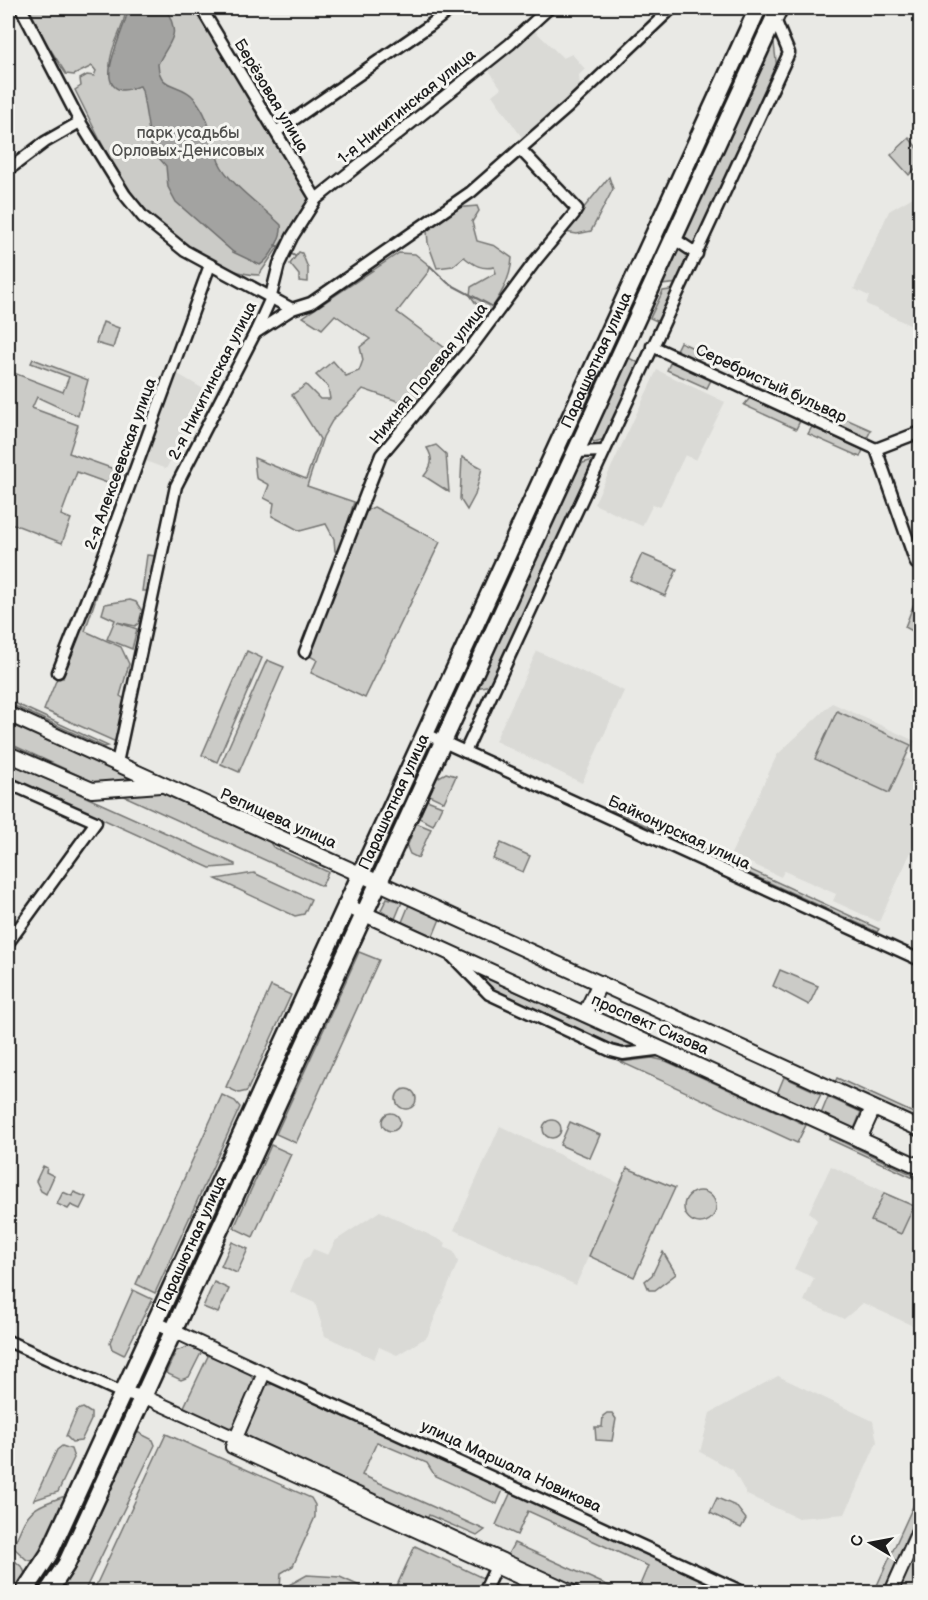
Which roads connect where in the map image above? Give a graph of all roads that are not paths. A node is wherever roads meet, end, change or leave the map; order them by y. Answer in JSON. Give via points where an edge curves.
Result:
{"nodes":[{"id":1,"x":21,"y":8,"type":"edge"},
{"id":2,"x":201,"y":8,"type":"edge"},
{"id":3,"x":452,"y":8,"type":"edge"},
{"id":4,"x":549,"y":8,"type":"edge"},
{"id":5,"x":672,"y":8,"type":"edge"},
{"id":6,"x":758,"y":8,"type":"edge"},
{"id":7,"x":776,"y":12,"type":"edge"},
{"id":8,"x":80,"y":122,"type":"junction"},
{"id":9,"x":702,"y":129,"type":"junction"},
{"id":10,"x":276,"y":132,"type":"junction"},
{"id":11,"x":719,"y":137,"type":"junction"},
{"id":12,"x":521,"y":150,"type":"junction"},
{"id":13,"x":8,"y":170,"type":"edge"},
{"id":14,"x":316,"y":199,"type":"junction"},
{"id":15,"x":673,"y":238,"type":"junction"},
{"id":16,"x":697,"y":254,"type":"junction"},
{"id":17,"x":210,"y":265,"type":"junction"},
{"id":18,"x":270,"y":300,"type":"junction"},
{"id":19,"x":292,"y":309,"type":"junction"},
{"id":20,"x":255,"y":333,"type":"junction"},
{"id":21,"x":652,"y":346,"type":"junction"},
{"id":22,"x":921,"y":432,"type":"edge"},
{"id":23,"x":876,"y":448,"type":"junction"},
{"id":24,"x":603,"y":451,"type":"junction"},
{"id":25,"x":575,"y":453,"type":"junction"},
{"id":26,"x":518,"y":529,"type":"junction"},
{"id":27,"x":537,"y":536,"type":"junction"},
{"id":28,"x":921,"y":565,"type":"edge"},
{"id":29,"x":305,"y":652,"type":"dead end"},
{"id":30,"x":58,"y":672,"type":"dead end"},
{"id":31,"x":8,"y":714,"type":"edge"},
{"id":32,"x":424,"y":733,"type":"junction"},
{"id":33,"x":442,"y":741,"type":"junction"},
{"id":34,"x":465,"y":752,"type":"junction"},
{"id":35,"x":8,"y":754,"type":"edge"},
{"id":36,"x":117,"y":764,"type":"junction"},
{"id":37,"x":8,"y":783,"type":"edge"},
{"id":38,"x":163,"y":785,"type":"junction"},
{"id":39,"x":359,"y":874,"type":"junction"},
{"id":40,"x":379,"y":884,"type":"junction"},
{"id":41,"x":345,"y":905,"type":"junction"},
{"id":42,"x":366,"y":914,"type":"junction"},
{"id":43,"x":8,"y":943,"type":"edge"},
{"id":44,"x":447,"y":951,"type":"junction"},
{"id":45,"x":921,"y":960,"type":"edge"},
{"id":46,"x":600,"y":983,"type":"junction"},
{"id":47,"x":585,"y":1014,"type":"junction"},
{"id":48,"x":664,"y":1049,"type":"junction"},
{"id":49,"x":873,"y":1108,"type":"junction"},
{"id":50,"x":921,"y":1130,"type":"edge"},
{"id":51,"x":859,"y":1139,"type":"junction"},
{"id":52,"x":921,"y":1167,"type":"edge"},
{"id":53,"x":8,"y":1260,"type":"edge"},
{"id":54,"x":8,"y":1276,"type":"edge"},
{"id":55,"x":154,"y":1322,"type":"junction"},
{"id":56,"x":175,"y":1332,"type":"junction"},
{"id":57,"x":8,"y":1341,"type":"edge"},
{"id":58,"x":264,"y":1372,"type":"junction"},
{"id":59,"x":122,"y":1393,"type":"junction"},
{"id":60,"x":145,"y":1397,"type":"junction"},
{"id":61,"x":234,"y":1443,"type":"junction"},
{"id":62,"x":921,"y":1527,"type":"edge"},
{"id":63,"x":498,"y":1563,"type":"junction"},
{"id":64,"x":24,"y":1593,"type":"edge"},
{"id":65,"x":48,"y":1593,"type":"edge"},
{"id":66,"x":484,"y":1593,"type":"edge"},
{"id":67,"x":551,"y":1593,"type":"edge"},
{"id":68,"x":573,"y":1593,"type":"edge"},
{"id":69,"x":743,"y":1593,"type":"edge"},
{"id":70,"x":891,"y":1593,"type":"edge"}],
"edges":[{"from":1,"to":8,"type":"street"},
{"from":2,"to":10,"type":"street","name":"Берёзовая улица"},
{"from":3,"to":10,"type":"street"},
{"from":4,"to":14,"type":"street","name":"1-я Никитинская улица","via":[[510,44]]},
{"from":5,"to":12,"type":"street"},
{"from":6,"to":9,"type":"main road","name":"Парашютная улица"},
{"from":7,"to":11,"type":"main road","name":"Парашютная улица"},
{"from":7,"to":16,"type":"street","via":[[789,53]]},
{"from":8,"to":13,"type":"street"},
{"from":8,"to":17,"type":"street","via":[[143,217],[185,251]]},
{"from":9,"to":11,"type":"main road"},
{"from":9,"to":26,"type":"main road","name":"Парашютная улица"},
{"from":10,"to":14,"type":"street","name":"Берёзовая улица"},
{"from":11,"to":15,"type":"main road","name":"Парашютная улица"},
{"from":12,"to":19,"type":"street","via":[[411,235],[311,303]]},
{"from":12,"to":29,"type":"street","name":"Нижняя Полевая улица","via":[[577,208],[472,346],[381,455]]},
{"from":14,"to":18,"type":"street","name":"1-я Никитинская улица","via":[[279,264]]},
{"from":15,"to":16,"type":"street"},
{"from":15,"to":25,"type":"main road","name":"Парашютная улица"},
{"from":16,"to":21,"type":"street"},
{"from":17,"to":18,"type":"street"},
{"from":17,"to":30,"type":"street","name":"2-я Алексеевская улица"},
{"from":18,"to":19,"type":"street","name":"2-я Никитинская улица"},
{"from":18,"to":20,"type":"street","name":"2-я Никитинская улица"},
{"from":19,"to":20,"type":"street"},
{"from":20,"to":36,"type":"street","name":"2-я Никитинская улица","via":[[176,486]]},
{"from":21,"to":23,"type":"street","name":"Серебристый бульвар"},
{"from":21,"to":24,"type":"street"},
{"from":22,"to":23,"type":"street"},
{"from":23,"to":28,"type":"street","via":[[916,563]]},
{"from":24,"to":25,"type":"street"},
{"from":24,"to":34,"type":"street"},
{"from":25,"to":27,"type":"main road","name":"Парашютная улица"},
{"from":26,"to":27,"type":"main road","via":[[526,536]]},
{"from":26,"to":32,"type":"main road","name":"Парашютная улица"},
{"from":27,"to":33,"type":"main road","name":"Парашютная улица"},
{"from":31,"to":36,"type":"main road","name":"Репищева улица"},
{"from":32,"to":33,"type":"street","name":"Байконурская улица"},
{"from":32,"to":39,"type":"main road","name":"Парашютная улица"},
{"from":33,"to":34,"type":"street","name":"Байконурская улица"},
{"from":33,"to":40,"type":"main road","name":"Парашютная улица"},
{"from":34,"to":45,"type":"street","name":"Байконурская улица"},
{"from":35,"to":38,"type":"main road","name":"Репищева улица","via":[[92,790]]},
{"from":36,"to":38,"type":"main road","name":"Репищева улица"},
{"from":37,"to":43,"type":"street","via":[[96,822]]},
{"from":38,"to":39,"type":"main road","name":"Репищева улица"},
{"from":39,"to":40,"type":"main road","name":"Репищева улица"},
{"from":39,"to":41,"type":"main road","name":"Парашютная улица"},
{"from":40,"to":42,"type":"main road","name":"Парашютная улица"},
{"from":40,"to":46,"type":"main road","name":"проспект Сизова"},
{"from":41,"to":42,"type":"main road"},
{"from":41,"to":55,"type":"main road","name":"Парашютная улица"},
{"from":42,"to":44,"type":"main road","name":"проспект Сизова"},
{"from":42,"to":56,"type":"main road","name":"Парашютная улица"},
{"from":44,"to":47,"type":"main road","name":"проспект Сизова"},
{"from":44,"to":48,"type":"street","via":[[489,994],[611,1051],[623,1054]]},
{"from":46,"to":47,"type":"main road"},
{"from":46,"to":49,"type":"main road","name":"проспект Сизова"},
{"from":47,"to":48,"type":"main road","name":"проспект Сизова"},
{"from":48,"to":51,"type":"main road","name":"проспект Сизова"},
{"from":49,"to":50,"type":"main road","name":"проспект Сизова"},
{"from":49,"to":51,"type":"main road"},
{"from":51,"to":52,"type":"main road","name":"проспект Сизова"},
{"from":53,"to":54,"type":"street"},
{"from":55,"to":56,"type":"street","name":"улица Маршала Новикова"},
{"from":55,"to":59,"type":"main road","name":"Парашютная улица"},
{"from":56,"to":58,"type":"street","name":"улица Маршала Новикова"},
{"from":56,"to":60,"type":"main road","name":"Парашютная улица"},
{"from":57,"to":59,"type":"street"},
{"from":58,"to":61,"type":"street"},
{"from":58,"to":69,"type":"street","name":"улица Маршала Новикова"},
{"from":59,"to":60,"type":"street"},
{"from":59,"to":64,"type":"main road","name":"Парашютная улица","via":[[49,1554]]},
{"from":60,"to":61,"type":"street"},
{"from":60,"to":65,"type":"main road","name":"Парашютная улица","via":[[66,1565]]},
{"from":61,"to":63,"type":"street"},
{"from":62,"to":70,"type":"street"},
{"from":63,"to":66,"type":"street"},
{"from":63,"to":67,"type":"street"},
{"from":63,"to":68,"type":"street"}]}
